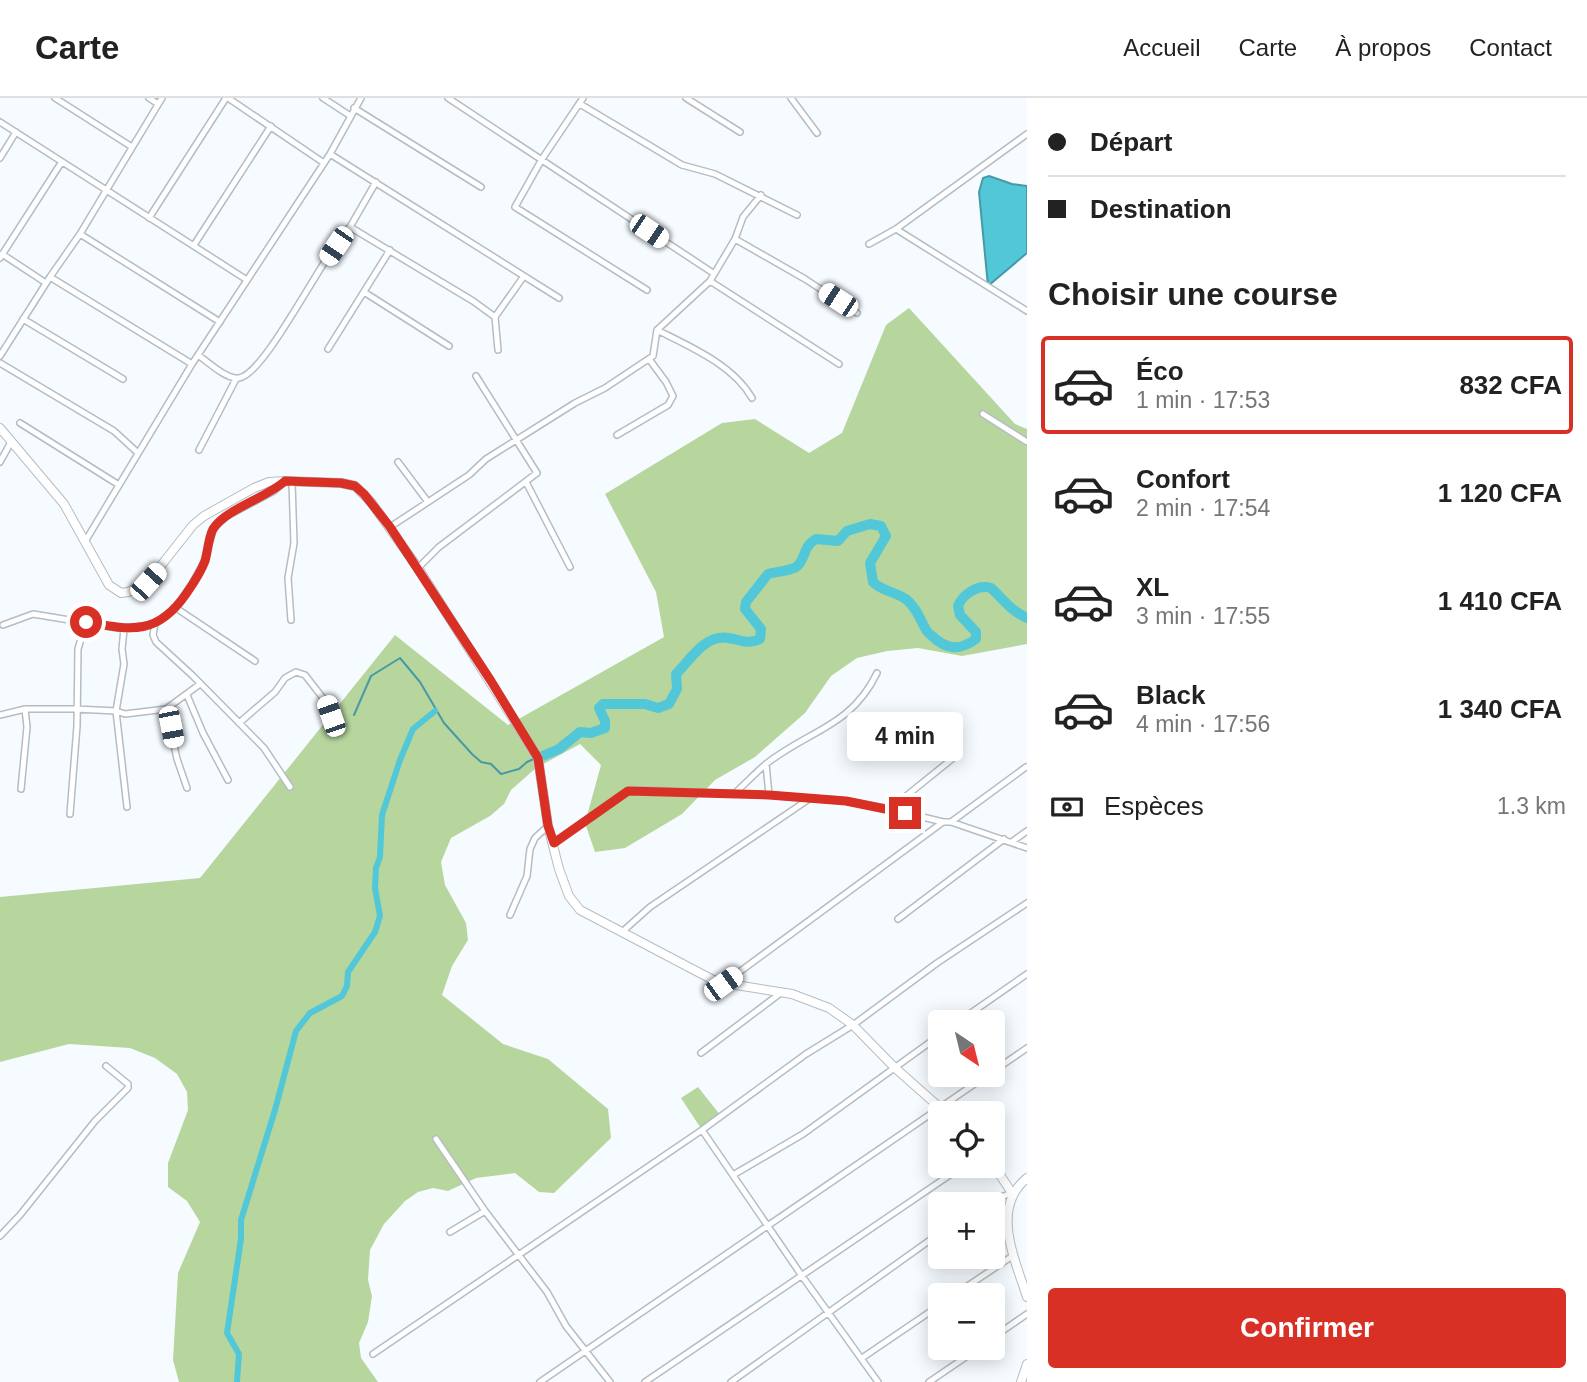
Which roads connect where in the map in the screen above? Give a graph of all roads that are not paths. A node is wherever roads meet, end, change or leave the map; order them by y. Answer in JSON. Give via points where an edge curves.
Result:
{"nodes":[{"id":1,"x":55,"y":98,"type":"edge"},
{"id":2,"x":149,"y":98,"type":"edge"},
{"id":3,"x":227,"y":98,"type":"edge"},
{"id":4,"x":323,"y":98,"type":"edge"},
{"id":5,"x":361,"y":98,"type":"edge"},
{"id":6,"x":448,"y":98,"type":"edge"},
{"id":7,"x":686,"y":98,"type":"edge"},
{"id":8,"x":791,"y":98,"type":"edge"},
{"id":9,"x":160,"y":101,"type":"edge"},
{"id":10,"x":582,"y":101,"type":"edge"},
{"id":11,"x":354,"y":108,"type":"junction"},
{"id":12,"x":349,"y":115,"type":"junction"},
{"id":13,"x":0,"y":122,"type":"edge"},
{"id":14,"x":271,"y":126,"type":"junction"},
{"id":15,"x":16,"y":132,"type":"junction"},
{"id":16,"x":740,"y":132,"type":"dead end"},
{"id":17,"x":817,"y":133,"type":"dead end"},
{"id":18,"x":1027,"y":134,"type":"edge"},
{"id":19,"x":132,"y":147,"type":"junction"},
{"id":20,"x":330,"y":154,"type":"junction"},
{"id":21,"x":0,"y":158,"type":"edge"},
{"id":22,"x":542,"y":159,"type":"junction"},
{"id":23,"x":61,"y":163,"type":"junction"},
{"id":24,"x":324,"y":163,"type":"junction"},
{"id":25,"x":376,"y":182,"type":"junction"},
{"id":26,"x":481,"y":187,"type":"dead end"},
{"id":27,"x":105,"y":191,"type":"junction"},
{"id":28,"x":761,"y":195,"type":"junction"},
{"id":29,"x":797,"y":215,"type":"dead end"},
{"id":30,"x":149,"y":218,"type":"junction"},
{"id":31,"x":350,"y":227,"type":"junction"},
{"id":32,"x":896,"y":229,"type":"junction"},
{"id":33,"x":80,"y":234,"type":"junction"},
{"id":34,"x":735,"y":239,"type":"junction"},
{"id":35,"x":869,"y":244,"type":"dead end"},
{"id":36,"x":194,"y":245,"type":"junction"},
{"id":37,"x":390,"y":250,"type":"junction"},
{"id":38,"x":1,"y":255,"type":"edge"},
{"id":39,"x":713,"y":274,"type":"junction"},
{"id":40,"x":524,"y":276,"type":"junction"},
{"id":41,"x":48,"y":280,"type":"junction"},
{"id":42,"x":247,"y":280,"type":"junction"},
{"id":43,"x":710,"y":281,"type":"junction"},
{"id":44,"x":647,"y":290,"type":"dead end"},
{"id":45,"x":364,"y":292,"type":"junction"},
{"id":46,"x":559,"y":298,"type":"dead end"},
{"id":47,"x":1027,"y":311,"type":"edge"},
{"id":48,"x":857,"y":313,"type":"dead end"},
{"id":49,"x":495,"y":317,"type":"junction"},
{"id":50,"x":23,"y":319,"type":"junction"},
{"id":51,"x":219,"y":322,"type":"junction"},
{"id":52,"x":657,"y":330,"type":"junction"},
{"id":53,"x":449,"y":346,"type":"dead end"},
{"id":54,"x":328,"y":349,"type":"dead end"},
{"id":55,"x":498,"y":349,"type":"dead end"},
{"id":56,"x":198,"y":355,"type":"junction"},
{"id":57,"x":0,"y":356,"type":"edge"},
{"id":58,"x":649,"y":359,"type":"junction"},
{"id":59,"x":0,"y":363,"type":"edge"},
{"id":60,"x":192,"y":364,"type":"junction"},
{"id":61,"x":839,"y":364,"type":"dead end"},
{"id":62,"x":476,"y":376,"type":"dead end"},
{"id":63,"x":123,"y":379,"type":"dead end"},
{"id":64,"x":236,"y":379,"type":"junction"},
{"id":65,"x":752,"y":398,"type":"dead end"},
{"id":66,"x":983,"y":414,"type":"dead end"},
{"id":67,"x":20,"y":423,"type":"dead end"},
{"id":68,"x":0,"y":429,"type":"edge"},
{"id":69,"x":617,"y":435,"type":"dead end"},
{"id":70,"x":517,"y":440,"type":"junction"},
{"id":71,"x":11,"y":442,"type":"junction"},
{"id":72,"x":1027,"y":442,"type":"edge"},
{"id":73,"x":199,"y":450,"type":"dead end"},
{"id":74,"x":138,"y":453,"type":"junction"},
{"id":75,"x":0,"y":462,"type":"edge"},
{"id":76,"x":398,"y":462,"type":"dead end"},
{"id":77,"x":289,"y":482,"type":"junction"},
{"id":78,"x":526,"y":482,"type":"junction"},
{"id":79,"x":119,"y":485,"type":"junction"},
{"id":80,"x":428,"y":502,"type":"junction"},
{"id":81,"x":390,"y":527,"type":"junction"},
{"id":82,"x":86,"y":540,"type":"junction"},
{"id":83,"x":570,"y":567,"type":"dead end"},
{"id":84,"x":418,"y":568,"type":"junction"},
{"id":85,"x":176,"y":608,"type":"junction"},
{"id":86,"x":291,"y":620,"type":"dead end"},
{"id":87,"x":86,"y":622,"type":"junction"},
{"id":88,"x":155,"y":624,"type":"junction"},
{"id":89,"x":3,"y":625,"type":"dead end"},
{"id":90,"x":124,"y":629,"type":"junction"},
{"id":91,"x":255,"y":661,"type":"dead end"},
{"id":92,"x":877,"y":673,"type":"dead end"},
{"id":93,"x":200,"y":684,"type":"junction"},
{"id":94,"x":187,"y":695,"type":"junction"},
{"id":95,"x":25,"y":709,"type":"junction"},
{"id":96,"x":76,"y":709,"type":"junction"},
{"id":97,"x":166,"y":709,"type":"junction"},
{"id":98,"x":116,"y":711,"type":"junction"},
{"id":99,"x":0,"y":715,"type":"edge"},
{"id":100,"x":239,"y":723,"type":"junction"},
{"id":101,"x":336,"y":730,"type":"dead end"},
{"id":102,"x":952,"y":759,"type":"dead end"},
{"id":103,"x":766,"y":764,"type":"junction"},
{"id":104,"x":1026,"y":767,"type":"edge"},
{"id":105,"x":228,"y":780,"type":"dead end"},
{"id":106,"x":289,"y":787,"type":"dead end"},
{"id":107,"x":187,"y":788,"type":"dead end"},
{"id":108,"x":21,"y":789,"type":"dead end"},
{"id":109,"x":734,"y":794,"type":"junction"},
{"id":110,"x":769,"y":795,"type":"junction"},
{"id":111,"x":808,"y":799,"type":"junction"},
{"id":112,"x":127,"y":807,"type":"dead end"},
{"id":113,"x":890,"y":809,"type":"junction"},
{"id":114,"x":70,"y":814,"type":"dead end"},
{"id":115,"x":943,"y":822,"type":"junction"},
{"id":116,"x":951,"y":822,"type":"junction"},
{"id":117,"x":548,"y":826,"type":"junction"},
{"id":118,"x":1027,"y":831,"type":"edge"},
{"id":119,"x":1003,"y":839,"type":"junction"},
{"id":120,"x":1013,"y":841,"type":"junction"},
{"id":121,"x":554,"y":843,"type":"junction"},
{"id":122,"x":1027,"y":848,"type":"edge"},
{"id":123,"x":1027,"y":903,"type":"edge"},
{"id":124,"x":510,"y":915,"type":"dead end"},
{"id":125,"x":898,"y":919,"type":"dead end"},
{"id":126,"x":622,"y":932,"type":"junction"},
{"id":127,"x":1027,"y":974,"type":"edge"},
{"id":128,"x":723,"y":984,"type":"junction"},
{"id":129,"x":782,"y":992,"type":"junction"},
{"id":130,"x":975,"y":1010,"type":"edge"},
{"id":131,"x":853,"y":1025,"type":"junction"},
{"id":132,"x":928,"y":1043,"type":"edge"},
{"id":133,"x":1027,"y":1048,"type":"edge"},
{"id":134,"x":701,"y":1053,"type":"dead end"},
{"id":135,"x":1005,"y":1063,"type":"edge"},
{"id":136,"x":106,"y":1066,"type":"dead end"},
{"id":137,"x":894,"y":1066,"type":"junction"},
{"id":138,"x":972,"y":1087,"type":"edge"},
{"id":139,"x":932,"y":1101,"type":"edge"},
{"id":140,"x":954,"y":1101,"type":"edge"},
{"id":141,"x":928,"y":1119,"type":"edge"},
{"id":142,"x":702,"y":1130,"type":"junction"},
{"id":143,"x":436,"y":1139,"type":"dead end"},
{"id":144,"x":733,"y":1175,"type":"junction"},
{"id":145,"x":945,"y":1178,"type":"edge"},
{"id":146,"x":1002,"y":1178,"type":"edge"},
{"id":147,"x":1027,"y":1178,"type":"edge"},
{"id":148,"x":1012,"y":1194,"type":"junction"},
{"id":149,"x":1005,"y":1195,"type":"edge"},
{"id":150,"x":485,"y":1211,"type":"junction"},
{"id":151,"x":769,"y":1226,"type":"junction"},
{"id":152,"x":450,"y":1232,"type":"dead end"},
{"id":153,"x":0,"y":1236,"type":"edge"},
{"id":154,"x":928,"y":1242,"type":"edge"},
{"id":155,"x":520,"y":1254,"type":"junction"},
{"id":156,"x":1014,"y":1255,"type":"junction"},
{"id":157,"x":1027,"y":1264,"type":"edge"},
{"id":158,"x":1018,"y":1266,"type":"junction"},
{"id":159,"x":802,"y":1276,"type":"junction"},
{"id":160,"x":972,"y":1283,"type":"edge"},
{"id":161,"x":1027,"y":1297,"type":"edge"},
{"id":162,"x":829,"y":1312,"type":"junction"},
{"id":163,"x":928,"y":1313,"type":"edge"},
{"id":164,"x":1027,"y":1314,"type":"edge"},
{"id":165,"x":1005,"y":1329,"type":"edge"},
{"id":166,"x":586,"y":1351,"type":"junction"},
{"id":167,"x":373,"y":1354,"type":"dead end"},
{"id":168,"x":862,"y":1358,"type":"junction"},
{"id":169,"x":961,"y":1360,"type":"edge"},
{"id":170,"x":1027,"y":1364,"type":"edge"},
{"id":171,"x":1024,"y":1379,"type":"edge"},
{"id":172,"x":540,"y":1382,"type":"edge"},
{"id":173,"x":610,"y":1382,"type":"edge"},
{"id":174,"x":645,"y":1382,"type":"edge"},
{"id":175,"x":732,"y":1382,"type":"edge"},
{"id":176,"x":878,"y":1382,"type":"edge"},
{"id":177,"x":929,"y":1382,"type":"edge"}],
"edges":[{"from":1,"to":19,"type":"street"},
{"from":2,"to":9,"type":"street"},
{"from":3,"to":14,"type":"street"},
{"from":3,"to":30,"type":"street"},
{"from":4,"to":12,"type":"street"},
{"from":5,"to":11,"type":"street"},
{"from":6,"to":22,"type":"street"},
{"from":7,"to":16,"type":"street"},
{"from":8,"to":17,"type":"street"},
{"from":9,"to":19,"type":"street"},
{"from":10,"to":22,"type":"street"},
{"from":10,"to":28,"type":"street","via":[[682,165]]},
{"from":11,"to":12,"type":"street"},
{"from":11,"to":26,"type":"street"},
{"from":12,"to":20,"type":"street"},
{"from":13,"to":15,"type":"street"},
{"from":14,"to":24,"type":"street"},
{"from":14,"to":36,"type":"street"},
{"from":15,"to":21,"type":"street"},
{"from":15,"to":23,"type":"street"},
{"from":18,"to":32,"type":"street"},
{"from":19,"to":27,"type":"street"},
{"from":20,"to":24,"type":"street"},
{"from":20,"to":25,"type":"street"},
{"from":22,"to":39,"type":"street"},
{"from":22,"to":44,"type":"street","via":[[516,209]]},
{"from":23,"to":27,"type":"street"},
{"from":23,"to":38,"type":"street"},
{"from":24,"to":42,"type":"street"},
{"from":25,"to":31,"type":"street"},
{"from":25,"to":40,"type":"street"},
{"from":27,"to":30,"type":"street"},
{"from":27,"to":33,"type":"street"},
{"from":28,"to":29,"type":"street"},
{"from":28,"to":34,"type":"street","via":[[743,217]]},
{"from":30,"to":36,"type":"street"},
{"from":31,"to":37,"type":"street"},
{"from":31,"to":64,"type":"street","via":[[258,366]]},
{"from":32,"to":35,"type":"street"},
{"from":32,"to":47,"type":"street"},
{"from":33,"to":41,"type":"street"},
{"from":33,"to":51,"type":"street"},
{"from":34,"to":39,"type":"street"},
{"from":34,"to":48,"type":"street"},
{"from":36,"to":42,"type":"street"},
{"from":37,"to":45,"type":"street"},
{"from":37,"to":49,"type":"street"},
{"from":38,"to":41,"type":"street"},
{"from":39,"to":43,"type":"street"},
{"from":40,"to":46,"type":"street"},
{"from":40,"to":49,"type":"street"},
{"from":41,"to":50,"type":"street"},
{"from":41,"to":60,"type":"street"},
{"from":42,"to":51,"type":"street"},
{"from":43,"to":52,"type":"street"},
{"from":43,"to":61,"type":"street"},
{"from":45,"to":53,"type":"street"},
{"from":45,"to":54,"type":"street"},
{"from":49,"to":55,"type":"street"},
{"from":50,"to":57,"type":"street"},
{"from":50,"to":63,"type":"street"},
{"from":51,"to":56,"type":"street"},
{"from":52,"to":58,"type":"street"},
{"from":52,"to":65,"type":"street","via":[[704,354],[744,384]]},
{"from":56,"to":60,"type":"street"},
{"from":56,"to":64,"type":"street"},
{"from":58,"to":69,"type":"street","via":[[673,396],[668,405]]},
{"from":58,"to":70,"type":"street"},
{"from":59,"to":74,"type":"street","via":[[114,431]]},
{"from":60,"to":74,"type":"street"},
{"from":62,"to":70,"type":"street"},
{"from":64,"to":73,"type":"street"},
{"from":66,"to":72,"type":"street"},
{"from":67,"to":79,"type":"street"},
{"from":68,"to":71,"type":"main road"},
{"from":70,"to":78,"type":"street","via":[[536,470]]},
{"from":70,"to":80,"type":"street"},
{"from":71,"to":75,"type":"street"},
{"from":71,"to":82,"type":"main road","via":[[64,504]]},
{"from":74,"to":79,"type":"street"},
{"from":76,"to":80,"type":"street"},
{"from":77,"to":81,"type":"main road","via":[[355,486]]},
{"from":77,"to":82,"type":"main road","via":[[269,482],[204,516],[148,582],[128,592],[109,585]]},
{"from":77,"to":85,"type":"street","via":[[227,516],[213,530],[204,562]]},
{"from":77,"to":86,"type":"street","via":[[294,543],[288,578]]},
{"from":78,"to":83,"type":"street"},
{"from":78,"to":84,"type":"street"},
{"from":79,"to":82,"type":"street"},
{"from":80,"to":81,"type":"street"},
{"from":81,"to":84,"type":"main road"},
{"from":84,"to":117,"type":"main road","via":[[538,758]]},
{"from":85,"to":88,"type":"street"},
{"from":85,"to":91,"type":"street"},
{"from":87,"to":89,"type":"street","via":[[33,614]]},
{"from":87,"to":90,"type":"street"},
{"from":87,"to":96,"type":"street","via":[[78,649]]},
{"from":88,"to":90,"type":"street"},
{"from":88,"to":93,"type":"street","via":[[156,642]]},
{"from":90,"to":98,"type":"street"},
{"from":92,"to":103,"type":"street","via":[[846,716]]},
{"from":93,"to":94,"type":"street"},
{"from":93,"to":100,"type":"street"},
{"from":94,"to":97,"type":"street"},
{"from":94,"to":105,"type":"street"},
{"from":95,"to":96,"type":"street"},
{"from":95,"to":99,"type":"street"},
{"from":95,"to":108,"type":"street"},
{"from":96,"to":98,"type":"street"},
{"from":96,"to":114,"type":"street"},
{"from":97,"to":98,"type":"street"},
{"from":97,"to":107,"type":"street"},
{"from":98,"to":112,"type":"street"},
{"from":100,"to":101,"type":"street","via":[[296,673],[305,674],[326,702]]},
{"from":100,"to":106,"type":"street","via":[[264,748]]},
{"from":102,"to":113,"type":"street"},
{"from":103,"to":109,"type":"street"},
{"from":103,"to":110,"type":"street"},
{"from":104,"to":116,"type":"street"},
{"from":109,"to":110,"type":"street"},
{"from":109,"to":121,"type":"street","via":[[628,791]]},
{"from":110,"to":111,"type":"street"},
{"from":111,"to":113,"type":"street"},
{"from":111,"to":126,"type":"street","via":[[650,907]]},
{"from":113,"to":115,"type":"street"},
{"from":115,"to":116,"type":"street"},
{"from":115,"to":128,"type":"street"},
{"from":116,"to":119,"type":"street"},
{"from":117,"to":121,"type":"main road"},
{"from":117,"to":124,"type":"street","via":[[530,849],[527,876]]},
{"from":118,"to":120,"type":"street"},
{"from":119,"to":120,"type":"street"},
{"from":119,"to":125,"type":"street"},
{"from":120,"to":122,"type":"street"},
{"from":121,"to":126,"type":"main road","via":[[569,896],[580,910]]},
{"from":123,"to":131,"type":"street"},
{"from":126,"to":128,"type":"main road"},
{"from":127,"to":130,"type":"street"},
{"from":128,"to":129,"type":"main road"},
{"from":129,"to":131,"type":"main road","via":[[829,1008]]},
{"from":129,"to":134,"type":"street"},
{"from":131,"to":137,"type":"main road"},
{"from":131,"to":142,"type":"street"},
{"from":132,"to":137,"type":"street"},
{"from":133,"to":135,"type":"street"},
{"from":136,"to":153,"type":"street","via":[[128,1087]]},
{"from":137,"to":139,"type":"main road"},
{"from":137,"to":144,"type":"street","via":[[803,1134]]},
{"from":138,"to":140,"type":"street"},
{"from":141,"to":151,"type":"street"},
{"from":142,"to":144,"type":"street"},
{"from":142,"to":155,"type":"street"},
{"from":143,"to":150,"type":"street"},
{"from":144,"to":151,"type":"street"},
{"from":145,"to":159,"type":"street"},
{"from":146,"to":148,"type":"main road"},
{"from":147,"to":148,"type":"main road"},
{"from":148,"to":149,"type":"street"},
{"from":148,"to":156,"type":"main road","via":[[1006,1219]]},
{"from":150,"to":152,"type":"street"},
{"from":150,"to":155,"type":"street"},
{"from":151,"to":159,"type":"street"},
{"from":151,"to":166,"type":"street"},
{"from":154,"to":162,"type":"street"},
{"from":155,"to":166,"type":"street"},
{"from":155,"to":167,"type":"street"},
{"from":156,"to":158,"type":"main road"},
{"from":156,"to":160,"type":"street"},
{"from":157,"to":158,"type":"street"},
{"from":158,"to":161,"type":"main road"},
{"from":159,"to":162,"type":"street"},
{"from":159,"to":174,"type":"street"},
{"from":162,"to":168,"type":"street"},
{"from":162,"to":175,"type":"street"},
{"from":163,"to":168,"type":"street"},
{"from":164,"to":165,"type":"street"},
{"from":166,"to":172,"type":"street"},
{"from":166,"to":173,"type":"street"},
{"from":168,"to":176,"type":"street"},
{"from":169,"to":177,"type":"street"},
{"from":170,"to":171,"type":"main road"}]}
